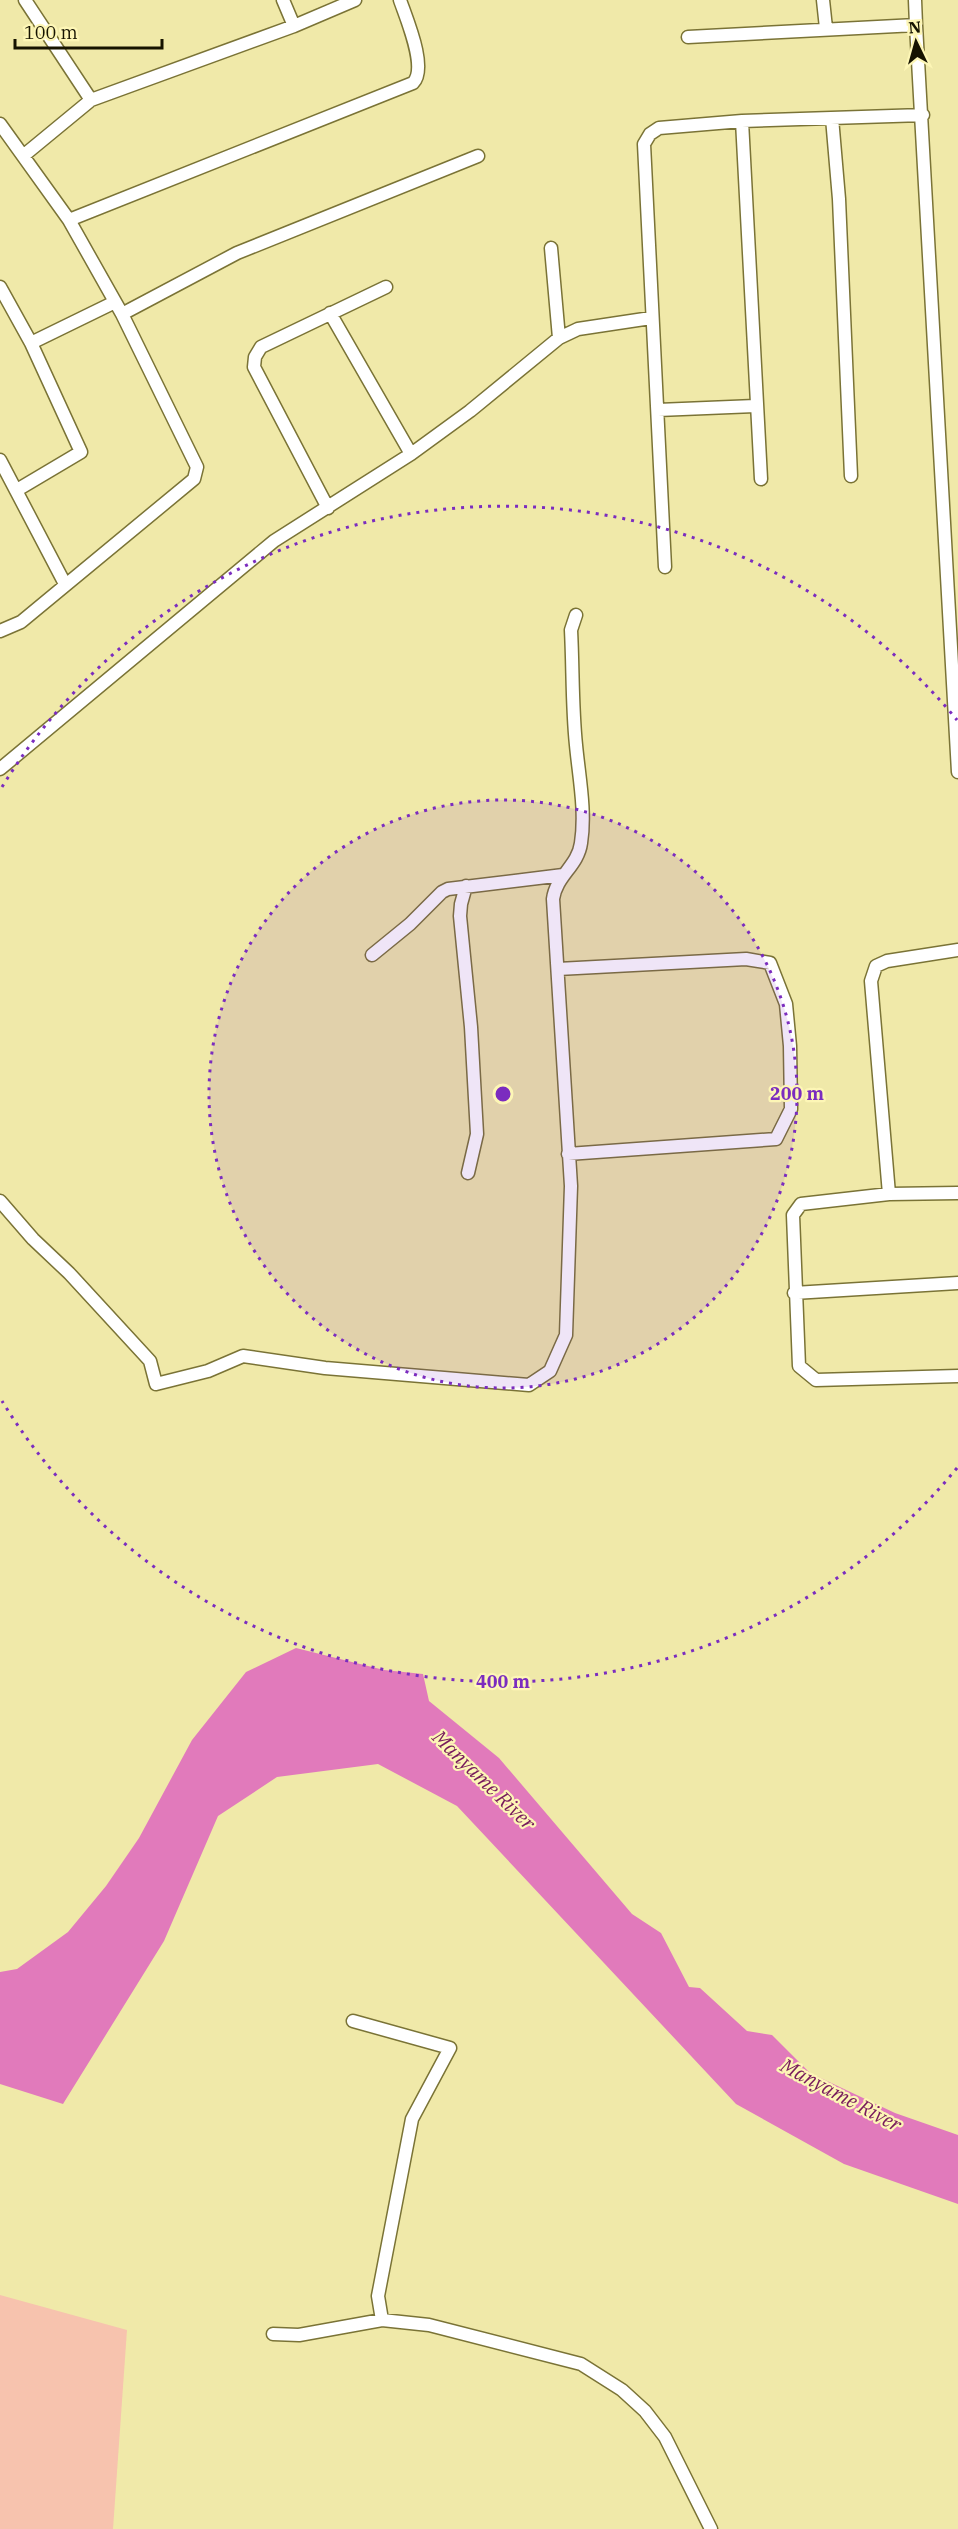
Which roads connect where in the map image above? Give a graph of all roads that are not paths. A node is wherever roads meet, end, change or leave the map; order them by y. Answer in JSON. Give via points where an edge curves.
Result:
{"nodes":[{"id":1,"x":25,"y":0,"type":"edge"},
{"id":2,"x":283,"y":0,"type":"edge"},
{"id":3,"x":355,"y":0,"type":"edge"},
{"id":4,"x":400,"y":0,"type":"edge"},
{"id":5,"x":823,"y":0,"type":"edge"},
{"id":6,"x":915,"y":0,"type":"edge"},
{"id":7,"x":916,"y":25,"type":"junction"},
{"id":8,"x":294,"y":26,"type":"junction"},
{"id":9,"x":826,"y":28,"type":"junction"},
{"id":10,"x":688,"y":37,"type":"dead end"},
{"id":11,"x":91,"y":100,"type":"junction"},
{"id":12,"x":923,"y":115,"type":"junction"},
{"id":13,"x":832,"y":118,"type":"junction"},
{"id":14,"x":742,"y":121,"type":"junction"},
{"id":15,"x":0,"y":124,"type":"edge"},
{"id":16,"x":23,"y":156,"type":"junction"},
{"id":17,"x":478,"y":156,"type":"dead end"},
{"id":18,"x":69,"y":220,"type":"junction"},
{"id":19,"x":551,"y":248,"type":"dead end"},
{"id":20,"x":0,"y":287,"type":"edge"},
{"id":21,"x":386,"y":287,"type":"dead end"},
{"id":22,"x":116,"y":302,"type":"junction"},
{"id":23,"x":330,"y":313,"type":"junction"},
{"id":24,"x":122,"y":314,"type":"junction"},
{"id":25,"x":651,"y":318,"type":"junction"},
{"id":26,"x":559,"y":338,"type":"junction"},
{"id":27,"x":31,"y":344,"type":"junction"},
{"id":28,"x":755,"y":406,"type":"junction"},
{"id":29,"x":658,"y":410,"type":"junction"},
{"id":30,"x":411,"y":454,"type":"junction"},
{"id":31,"x":0,"y":460,"type":"edge"},
{"id":32,"x":851,"y":476,"type":"dead end"},
{"id":33,"x":761,"y":479,"type":"dead end"},
{"id":34,"x":17,"y":490,"type":"junction"},
{"id":35,"x":328,"y":508,"type":"junction"},
{"id":36,"x":665,"y":567,"type":"dead end"},
{"id":37,"x":65,"y":584,"type":"junction"},
{"id":38,"x":576,"y":615,"type":"dead end"},
{"id":39,"x":0,"y":631,"type":"edge"},
{"id":40,"x":0,"y":769,"type":"edge"},
{"id":41,"x":958,"y":772,"type":"edge"},
{"id":42,"x":563,"y":875,"type":"junction"},
{"id":43,"x":466,"y":886,"type":"junction"},
{"id":44,"x":958,"y":950,"type":"edge"},
{"id":45,"x":372,"y":955,"type":"dead end"},
{"id":46,"x":558,"y":969,"type":"junction"},
{"id":47,"x":568,"y":1154,"type":"junction"},
{"id":48,"x":468,"y":1173,"type":"dead end"},
{"id":49,"x":958,"y":1193,"type":"edge"},
{"id":50,"x":889,"y":1194,"type":"junction"},
{"id":51,"x":0,"y":1201,"type":"edge"},
{"id":52,"x":958,"y":1283,"type":"edge"},
{"id":53,"x":795,"y":1293,"type":"junction"},
{"id":54,"x":958,"y":1376,"type":"edge"},
{"id":55,"x":353,"y":2021,"type":"dead end"},
{"id":56,"x":382,"y":2320,"type":"junction"},
{"id":57,"x":273,"y":2334,"type":"dead end"},
{"id":58,"x":711,"y":2529,"type":"edge"}],
"edges":[{"from":1,"to":11,"type":"street"},
{"from":2,"to":8,"type":"street"},
{"from":3,"to":8,"type":"street"},
{"from":4,"to":18,"type":"street","via":[[415,47],[418,75],[413,83]]},
{"from":5,"to":9,"type":"street"},
{"from":6,"to":7,"type":"street"},
{"from":7,"to":9,"type":"street"},
{"from":7,"to":12,"type":"street"},
{"from":8,"to":11,"type":"street"},
{"from":9,"to":10,"type":"street"},
{"from":11,"to":16,"type":"street"},
{"from":12,"to":13,"type":"street"},
{"from":12,"to":41,"type":"street"},
{"from":13,"to":14,"type":"street"},
{"from":13,"to":32,"type":"street"},
{"from":14,"to":25,"type":"street","via":[[659,128],[644,144]]},
{"from":14,"to":28,"type":"street"},
{"from":15,"to":16,"type":"street"},
{"from":16,"to":18,"type":"street"},
{"from":17,"to":24,"type":"street","via":[[237,253]]},
{"from":18,"to":22,"type":"street"},
{"from":19,"to":26,"type":"street"},
{"from":20,"to":27,"type":"street"},
{"from":21,"to":23,"type":"street"},
{"from":22,"to":24,"type":"street"},
{"from":22,"to":27,"type":"street"},
{"from":23,"to":30,"type":"street"},
{"from":23,"to":35,"type":"street","via":[[261,347],[254,367]]},
{"from":24,"to":37,"type":"street","via":[[197,467],[196,473],[194,479]]},
{"from":25,"to":26,"type":"street","via":[[578,329]]},
{"from":25,"to":29,"type":"street"},
{"from":26,"to":30,"type":"street"},
{"from":27,"to":34,"type":"street","via":[[81,452]]},
{"from":28,"to":29,"type":"street"},
{"from":28,"to":33,"type":"street"},
{"from":29,"to":36,"type":"street"},
{"from":30,"to":35,"type":"street"},
{"from":31,"to":34,"type":"street"},
{"from":34,"to":37,"type":"street"},
{"from":35,"to":40,"type":"street","via":[[274,541]]},
{"from":37,"to":39,"type":"street","via":[[21,622]]},
{"from":38,"to":42,"type":"street","via":[[571,630],[581,843],[576,861]]},
{"from":42,"to":43,"type":"street"},
{"from":42,"to":46,"type":"street","via":[[553,899]]},
{"from":43,"to":45,"type":"street","via":[[442,892]]},
{"from":43,"to":48,"type":"street","via":[[460,916],[477,1134]]},
{"from":44,"to":50,"type":"street","via":[[887,961],[876,966],[871,981]]},
{"from":46,"to":47,"type":"street"},
{"from":46,"to":47,"type":"street","via":[[746,959],[770,963],[786,1004],[790,1046],[791,1109],[776,1139]]},
{"from":47,"to":51,"type":"street","via":[[571,1186],[566,1335],[550,1371],[530,1384],[325,1368],[243,1356],[208,1371],[156,1384],[150,1361]]},
{"from":49,"to":50,"type":"street"},
{"from":50,"to":53,"type":"street","via":[[801,1204],[793,1215]]},
{"from":52,"to":53,"type":"street"},
{"from":53,"to":54,"type":"street","via":[[799,1366],[816,1380]]},
{"from":55,"to":56,"type":"street","via":[[450,2048],[412,2119],[378,2296]]},
{"from":56,"to":57,"type":"street","via":[[299,2335]]},
{"from":56,"to":58,"type":"street","via":[[429,2325],[550,2355],[581,2364],[603,2376],[645,2411],[665,2437]]}]}
